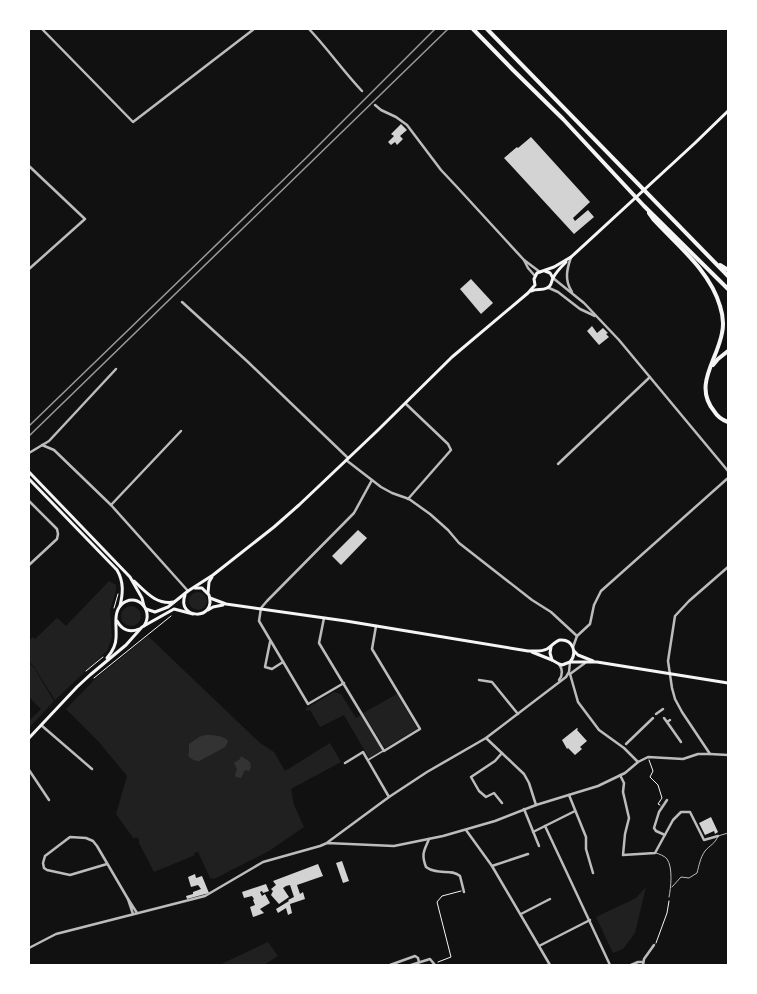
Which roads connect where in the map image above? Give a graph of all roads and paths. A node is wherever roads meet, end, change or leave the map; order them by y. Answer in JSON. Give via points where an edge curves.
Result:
{"nodes":[{"id":1,"x":42,"y":29,"type":"edge"},
{"id":2,"x":254,"y":29,"type":"edge"},
{"id":3,"x":309,"y":29,"type":"edge"},
{"id":4,"x":473,"y":29,"type":"edge"},
{"id":5,"x":487,"y":29,"type":"edge"},
{"id":6,"x":362,"y":91,"type":"dead end"},
{"id":7,"x":375,"y":105,"type":"dead end"},
{"id":8,"x":728,"y":110,"type":"edge"},
{"id":9,"x":29,"y":166,"type":"edge"},
{"id":10,"x":643,"y":204,"type":"junction"},
{"id":11,"x":571,"y":257,"type":"junction"},
{"id":12,"x":712,"y":259,"type":"junction"},
{"id":13,"x":524,"y":260,"type":"junction"},
{"id":14,"x":29,"y":269,"type":"edge"},
{"id":15,"x":728,"y":270,"type":"edge"},
{"id":16,"x":545,"y":271,"type":"junction"},
{"id":17,"x":540,"y":272,"type":"junction"},
{"id":18,"x":535,"y":276,"type":"junction"},
{"id":19,"x":728,"y":276,"type":"edge"},
{"id":20,"x":553,"y":278,"type":"junction"},
{"id":21,"x":535,"y":283,"type":"junction"},
{"id":22,"x":549,"y":288,"type":"junction"},
{"id":23,"x":541,"y":289,"type":"junction"},
{"id":24,"x":728,"y":289,"type":"edge"},
{"id":25,"x":528,"y":293,"type":"junction"},
{"id":26,"x":573,"y":294,"type":"junction"},
{"id":27,"x":182,"y":302,"type":"dead end"},
{"id":28,"x":597,"y":317,"type":"junction"},
{"id":29,"x":728,"y":351,"type":"edge"},
{"id":30,"x":710,"y":368,"type":"junction"},
{"id":31,"x":116,"y":369,"type":"dead end"},
{"id":32,"x":650,"y":377,"type":"junction"},
{"id":33,"x":406,"y":404,"type":"junction"},
{"id":34,"x":728,"y":422,"type":"edge"},
{"id":35,"x":181,"y":431,"type":"dead end"},
{"id":36,"x":42,"y":445,"type":"junction"},
{"id":37,"x":29,"y":453,"type":"edge"},
{"id":38,"x":347,"y":459,"type":"junction"},
{"id":39,"x":558,"y":464,"type":"dead end"},
{"id":40,"x":728,"y":470,"type":"edge"},
{"id":41,"x":29,"y":472,"type":"edge"},
{"id":42,"x":728,"y":478,"type":"edge"},
{"id":43,"x":29,"y":479,"type":"edge"},
{"id":44,"x":372,"y":480,"type":"junction"},
{"id":45,"x":408,"y":499,"type":"junction"},
{"id":46,"x":29,"y":501,"type":"edge"},
{"id":47,"x":110,"y":506,"type":"junction"},
{"id":48,"x":29,"y":565,"type":"edge"},
{"id":49,"x":728,"y":567,"type":"edge"},
{"id":50,"x":213,"y":575,"type":"junction"},
{"id":51,"x":130,"y":577,"type":"junction"},
{"id":52,"x":193,"y":588,"type":"junction"},
{"id":53,"x":119,"y":591,"type":"dead end"},
{"id":54,"x":188,"y":591,"type":"junction"},
{"id":55,"x":208,"y":593,"type":"junction"},
{"id":56,"x":185,"y":594,"type":"junction"},
{"id":57,"x":210,"y":598,"type":"junction"},
{"id":58,"x":176,"y":602,"type":"junction"},
{"id":59,"x":226,"y":604,"type":"junction"},
{"id":60,"x":120,"y":606,"type":"junction"},
{"id":61,"x":145,"y":607,"type":"junction"},
{"id":62,"x":114,"y":608,"type":"dead end"},
{"id":63,"x":261,"y":608,"type":"junction"},
{"id":64,"x":208,"y":610,"type":"junction"},
{"id":65,"x":175,"y":613,"type":"dead end"},
{"id":66,"x":193,"y":614,"type":"junction"},
{"id":67,"x":324,"y":618,"type":"junction"},
{"id":68,"x":117,"y":620,"type":"junction"},
{"id":69,"x":376,"y":626,"type":"junction"},
{"id":70,"x":142,"y":627,"type":"junction"},
{"id":71,"x":577,"y":636,"type":"junction"},
{"id":72,"x":270,"y":642,"type":"junction"},
{"id":73,"x":552,"y":645,"type":"junction"},
{"id":74,"x":573,"y":647,"type":"junction"},
{"id":75,"x":528,"y":651,"type":"junction"},
{"id":76,"x":574,"y":651,"type":"junction"},
{"id":77,"x":103,"y":657,"type":"dead end"},
{"id":78,"x":552,"y":660,"type":"junction"},
{"id":79,"x":282,"y":662,"type":"junction"},
{"id":80,"x":570,"y":662,"type":"junction"},
{"id":81,"x":586,"y":662,"type":"junction"},
{"id":82,"x":597,"y":662,"type":"junction"},
{"id":83,"x":102,"y":664,"type":"junction"},
{"id":84,"x":559,"y":664,"type":"junction"},
{"id":85,"x":86,"y":671,"type":"dead end"},
{"id":86,"x":670,"y":673,"type":"junction"},
{"id":87,"x":570,"y":674,"type":"junction"},
{"id":88,"x":566,"y":677,"type":"junction"},
{"id":89,"x":94,"y":678,"type":"dead end"},
{"id":90,"x":479,"y":680,"type":"dead end"},
{"id":91,"x":344,"y":683,"type":"junction"},
{"id":92,"x":728,"y":683,"type":"edge"},
{"id":93,"x":555,"y":685,"type":"junction"},
{"id":94,"x":663,"y":709,"type":"dead end"},
{"id":95,"x":518,"y":714,"type":"junction"},
{"id":96,"x":656,"y":714,"type":"dead end"},
{"id":97,"x":653,"y":718,"type":"dead end"},
{"id":98,"x":664,"y":718,"type":"dead end"},
{"id":99,"x":42,"y":725,"type":"junction"},
{"id":100,"x":29,"y":738,"type":"edge"},
{"id":101,"x":486,"y":738,"type":"junction"},
{"id":102,"x":681,"y":742,"type":"dead end"},
{"id":103,"x":624,"y":746,"type":"junction"},
{"id":104,"x":384,"y":751,"type":"junction"},
{"id":105,"x":502,"y":753,"type":"junction"},
{"id":106,"x":710,"y":754,"type":"junction"},
{"id":107,"x":728,"y":756,"type":"edge"},
{"id":108,"x":648,"y":757,"type":"junction"},
{"id":109,"x":368,"y":760,"type":"junction"},
{"id":110,"x":344,"y":762,"type":"dead end"},
{"id":111,"x":638,"y":762,"type":"junction"},
{"id":112,"x":92,"y":769,"type":"dead end"},
{"id":113,"x":29,"y":770,"type":"edge"},
{"id":114,"x":620,"y":775,"type":"junction"},
{"id":115,"x":568,"y":795,"type":"junction"},
{"id":116,"x":389,"y":797,"type":"junction"},
{"id":117,"x":49,"y":800,"type":"dead end"},
{"id":118,"x":667,"y":800,"type":"dead end"},
{"id":119,"x":502,"y":803,"type":"dead end"},
{"id":120,"x":536,"y":805,"type":"junction"},
{"id":121,"x":662,"y":806,"type":"junction"},
{"id":122,"x":524,"y":809,"type":"junction"},
{"id":123,"x":575,"y":812,"type":"junction"},
{"id":124,"x":546,"y":826,"type":"junction"},
{"id":125,"x":466,"y":830,"type":"junction"},
{"id":126,"x":533,"y":832,"type":"junction"},
{"id":127,"x":728,"y":833,"type":"edge"},
{"id":128,"x":665,"y":835,"type":"junction"},
{"id":129,"x":718,"y":836,"type":"junction"},
{"id":130,"x":429,"y":839,"type":"junction"},
{"id":131,"x":328,"y":843,"type":"junction"},
{"id":132,"x":539,"y":846,"type":"dead end"},
{"id":133,"x":655,"y":853,"type":"junction"},
{"id":134,"x":528,"y":854,"type":"dead end"},
{"id":135,"x":107,"y":864,"type":"junction"},
{"id":136,"x":492,"y":866,"type":"junction"},
{"id":137,"x":593,"y":873,"type":"dead end"},
{"id":138,"x":672,"y":887,"type":"junction"},
{"id":139,"x":464,"y":891,"type":"joint"},
{"id":140,"x":669,"y":897,"type":"joint"},
{"id":141,"x":128,"y":899,"type":"junction"},
{"id":142,"x":550,"y":899,"type":"dead end"},
{"id":143,"x":133,"y":914,"type":"junction"},
{"id":144,"x":137,"y":914,"type":"junction"},
{"id":145,"x":521,"y":914,"type":"junction"},
{"id":146,"x":590,"y":920,"type":"junction"},
{"id":147,"x":654,"y":945,"type":"joint"},
{"id":148,"x":540,"y":946,"type":"junction"},
{"id":149,"x":29,"y":948,"type":"edge"},
{"id":150,"x":419,"y":962,"type":"junction"},
{"id":151,"x":434,"y":964,"type":"edge"},
{"id":152,"x":643,"y":964,"type":"edge"},
{"id":153,"x":390,"y":965,"type":"edge"},
{"id":154,"x":412,"y":965,"type":"edge"},
{"id":155,"x":550,"y":965,"type":"edge"},
{"id":156,"x":610,"y":965,"type":"edge"},
{"id":157,"x":631,"y":965,"type":"edge"}],
"edges":[{"from":1,"to":2,"type":"street","via":[[133,122]]},
{"from":3,"to":6,"type":"street"},
{"from":4,"to":10,"type":"highway"},
{"from":5,"to":12,"type":"highway"},
{"from":7,"to":13,"type":"street","via":[[407,125],[445,174]]},
{"from":8,"to":11,"type":"main road"},
{"from":9,"to":14,"type":"street","via":[[85,218]]},
{"from":10,"to":24,"type":"highway"},
{"from":10,"to":30,"type":"highway","via":[[654,220],[704,273],[714,289],[723,318],[722,333]]},
{"from":11,"to":16,"type":"main road"},
{"from":11,"to":20,"type":"main road"},
{"from":11,"to":26,"type":"street","via":[[567,283]]},
{"from":12,"to":15,"type":"highway"},
{"from":12,"to":19,"type":"highway"},
{"from":13,"to":17,"type":"street"},
{"from":13,"to":18,"type":"street"},
{"from":16,"to":17,"type":"main road"},
{"from":16,"to":20,"type":"main road"},
{"from":17,"to":18,"type":"main road"},
{"from":18,"to":21,"type":"main road"},
{"from":20,"to":22,"type":"main road"},
{"from":20,"to":26,"type":"street"},
{"from":21,"to":23,"type":"main road"},
{"from":21,"to":25,"type":"main road"},
{"from":22,"to":23,"type":"main road"},
{"from":22,"to":28,"type":"street"},
{"from":23,"to":25,"type":"main road"},
{"from":25,"to":33,"type":"main road","via":[[452,357]]},
{"from":26,"to":28,"type":"street"},
{"from":27,"to":38,"type":"street","via":[[248,362]]},
{"from":28,"to":32,"type":"street"},
{"from":29,"to":30,"type":"highway"},
{"from":30,"to":34,"type":"highway","via":[[705,381],[706,400],[717,415]]},
{"from":31,"to":36,"type":"street","via":[[49,441]]},
{"from":32,"to":39,"type":"street"},
{"from":32,"to":40,"type":"street"},
{"from":33,"to":38,"type":"main road"},
{"from":33,"to":45,"type":"street","via":[[451,448]]},
{"from":35,"to":47,"type":"street"},
{"from":36,"to":37,"type":"street"},
{"from":36,"to":47,"type":"street","via":[[54,450]]},
{"from":38,"to":44,"type":"street"},
{"from":38,"to":50,"type":"main road","via":[[279,522]]},
{"from":41,"to":51,"type":"main road"},
{"from":42,"to":71,"type":"street","via":[[601,591],[594,605],[590,624]]},
{"from":43,"to":60,"type":"main road","via":[[117,570],[122,587]]},
{"from":44,"to":45,"type":"street","via":[[392,493]]},
{"from":44,"to":63,"type":"street","via":[[354,513]]},
{"from":45,"to":71,"type":"street","via":[[430,514],[459,543],[556,616]]},
{"from":46,"to":48,"type":"street","via":[[57,529],[58,534],[57,539]]},
{"from":47,"to":54,"type":"street"},
{"from":49,"to":86,"type":"street","via":[[675,616],[668,661]]},
{"from":50,"to":52,"type":"main road"},
{"from":50,"to":55,"type":"main road"},
{"from":51,"to":58,"type":"main road","via":[[153,599],[165,603]]},
{"from":51,"to":61,"type":"main road"},
{"from":52,"to":54,"type":"main road"},
{"from":52,"to":55,"type":"main road","via":[[202,588]]},
{"from":53,"to":62,"type":"path"},
{"from":54,"to":56,"type":"main road"},
{"from":55,"to":57,"type":"main road"},
{"from":56,"to":58,"type":"main road"},
{"from":56,"to":66,"type":"main road","via":[[184,606]]},
{"from":57,"to":59,"type":"main road"},
{"from":57,"to":64,"type":"main road"},
{"from":58,"to":61,"type":"main road","via":[[159,612],[153,612]]},
{"from":59,"to":63,"type":"main road"},
{"from":59,"to":64,"type":"main road"},
{"from":60,"to":61,"type":"main road","via":[[134,600]]},
{"from":60,"to":68,"type":"main road"},
{"from":61,"to":70,"type":"main road","via":[[147,618]]},
{"from":63,"to":67,"type":"main road"},
{"from":63,"to":72,"type":"street","via":[[259,623]]},
{"from":64,"to":66,"type":"main road"},
{"from":65,"to":89,"type":"path"},
{"from":66,"to":70,"type":"main road","via":[[174,609]]},
{"from":67,"to":69,"type":"main road"},
{"from":67,"to":91,"type":"street","via":[[319,643]]},
{"from":68,"to":70,"type":"main road","via":[[120,626],[127,630],[135,631]]},
{"from":68,"to":83,"type":"main road","via":[[116,642]]},
{"from":69,"to":75,"type":"main road"},
{"from":69,"to":104,"type":"street","via":[[372,649],[420,729]]},
{"from":70,"to":83,"type":"main road","via":[[126,645]]},
{"from":71,"to":74,"type":"street"},
{"from":72,"to":79,"type":"street"},
{"from":72,"to":79,"type":"street","via":[[265,667],[272,669]]},
{"from":73,"to":74,"type":"main road","via":[[563,640]]},
{"from":73,"to":75,"type":"main road","via":[[543,650]]},
{"from":73,"to":78,"type":"main road"},
{"from":74,"to":76,"type":"main road"},
{"from":75,"to":78,"type":"main road"},
{"from":76,"to":80,"type":"main road"},
{"from":76,"to":82,"type":"main road"},
{"from":77,"to":85,"type":"path"},
{"from":78,"to":84,"type":"main road"},
{"from":79,"to":91,"type":"street","via":[[308,704]]},
{"from":80,"to":81,"type":"main road"},
{"from":80,"to":84,"type":"main road"},
{"from":80,"to":88,"type":"street"},
{"from":81,"to":82,"type":"main road"},
{"from":81,"to":87,"type":"street"},
{"from":82,"to":86,"type":"main road"},
{"from":83,"to":99,"type":"main road"},
{"from":84,"to":93,"type":"street","via":[[562,672]]},
{"from":86,"to":92,"type":"main road"},
{"from":86,"to":106,"type":"street","via":[[675,699]]},
{"from":87,"to":88,"type":"street"},
{"from":87,"to":103,"type":"street","via":[[578,702],[599,730]]},
{"from":88,"to":93,"type":"street"},
{"from":90,"to":95,"type":"street","via":[[492,682]]},
{"from":91,"to":104,"type":"street"},
{"from":93,"to":95,"type":"street"},
{"from":94,"to":96,"type":"street"},
{"from":95,"to":101,"type":"street"},
{"from":97,"to":103,"type":"street"},
{"from":98,"to":102,"type":"street","via":[[669,721]]},
{"from":99,"to":100,"type":"main road"},
{"from":99,"to":112,"type":"street"},
{"from":101,"to":105,"type":"street"},
{"from":101,"to":116,"type":"street"},
{"from":103,"to":111,"type":"street"},
{"from":104,"to":109,"type":"street"},
{"from":105,"to":119,"type":"street","via":[[471,777],[486,797],[494,792]]},
{"from":105,"to":120,"type":"street","via":[[524,774]]},
{"from":106,"to":107,"type":"street"},
{"from":106,"to":108,"type":"street","via":[[698,754],[684,759]]},
{"from":108,"to":111,"type":"street"},
{"from":108,"to":121,"type":"path","via":[[653,771],[650,777],[658,785],[662,798],[658,804]]},
{"from":109,"to":110,"type":"street","via":[[362,752]]},
{"from":109,"to":116,"type":"street"},
{"from":111,"to":114,"type":"street"},
{"from":113,"to":117,"type":"street"},
{"from":114,"to":115,"type":"street","via":[[598,786]]},
{"from":114,"to":133,"type":"street","via":[[624,782],[623,792],[629,818],[623,855]]},
{"from":115,"to":120,"type":"street"},
{"from":115,"to":123,"type":"street"},
{"from":116,"to":131,"type":"street"},
{"from":118,"to":121,"type":"street"},
{"from":120,"to":122,"type":"street"},
{"from":121,"to":128,"type":"street","via":[[654,828]]},
{"from":122,"to":125,"type":"street"},
{"from":122,"to":126,"type":"street"},
{"from":123,"to":124,"type":"street"},
{"from":123,"to":137,"type":"street","via":[[586,837],[586,849]]},
{"from":124,"to":126,"type":"street"},
{"from":124,"to":146,"type":"street"},
{"from":125,"to":130,"type":"street"},
{"from":125,"to":136,"type":"street"},
{"from":126,"to":132,"type":"street"},
{"from":127,"to":129,"type":"lane"},
{"from":128,"to":129,"type":"street","via":[[677,814],[685,811],[690,812],[704,840]]},
{"from":128,"to":133,"type":"street"},
{"from":129,"to":138,"type":"lane","via":[[716,842],[702,856],[697,873],[689,878],[681,877]]},
{"from":130,"to":131,"type":"street","via":[[392,846]]},
{"from":130,"to":139,"type":"street","via":[[422,858],[426,868],[458,874]]},
{"from":131,"to":144,"type":"street","via":[[263,862],[205,896]]},
{"from":133,"to":138,"type":"lane","via":[[667,859]]},
{"from":134,"to":136,"type":"street"},
{"from":135,"to":135,"type":"street","via":[[93,841],[74,837],[45,856],[43,867],[68,875]]},
{"from":135,"to":141,"type":"street"},
{"from":136,"to":145,"type":"street"},
{"from":138,"to":140,"type":"lane"},
{"from":139,"to":151,"type":"path","via":[[442,896],[437,902],[451,957]]},
{"from":140,"to":147,"type":"path","via":[[667,913]]},
{"from":141,"to":143,"type":"street"},
{"from":141,"to":144,"type":"street"},
{"from":142,"to":145,"type":"street"},
{"from":143,"to":144,"type":"street"},
{"from":143,"to":149,"type":"street","via":[[56,934]]},
{"from":145,"to":148,"type":"street"},
{"from":146,"to":148,"type":"street"},
{"from":146,"to":156,"type":"street"},
{"from":147,"to":152,"type":"street"},
{"from":148,"to":155,"type":"street"},
{"from":150,"to":151,"type":"street","via":[[430,959]]},
{"from":150,"to":153,"type":"street","via":[[415,956]]},
{"from":150,"to":154,"type":"street"},
{"from":152,"to":157,"type":"street","via":[[638,962]]}]}
